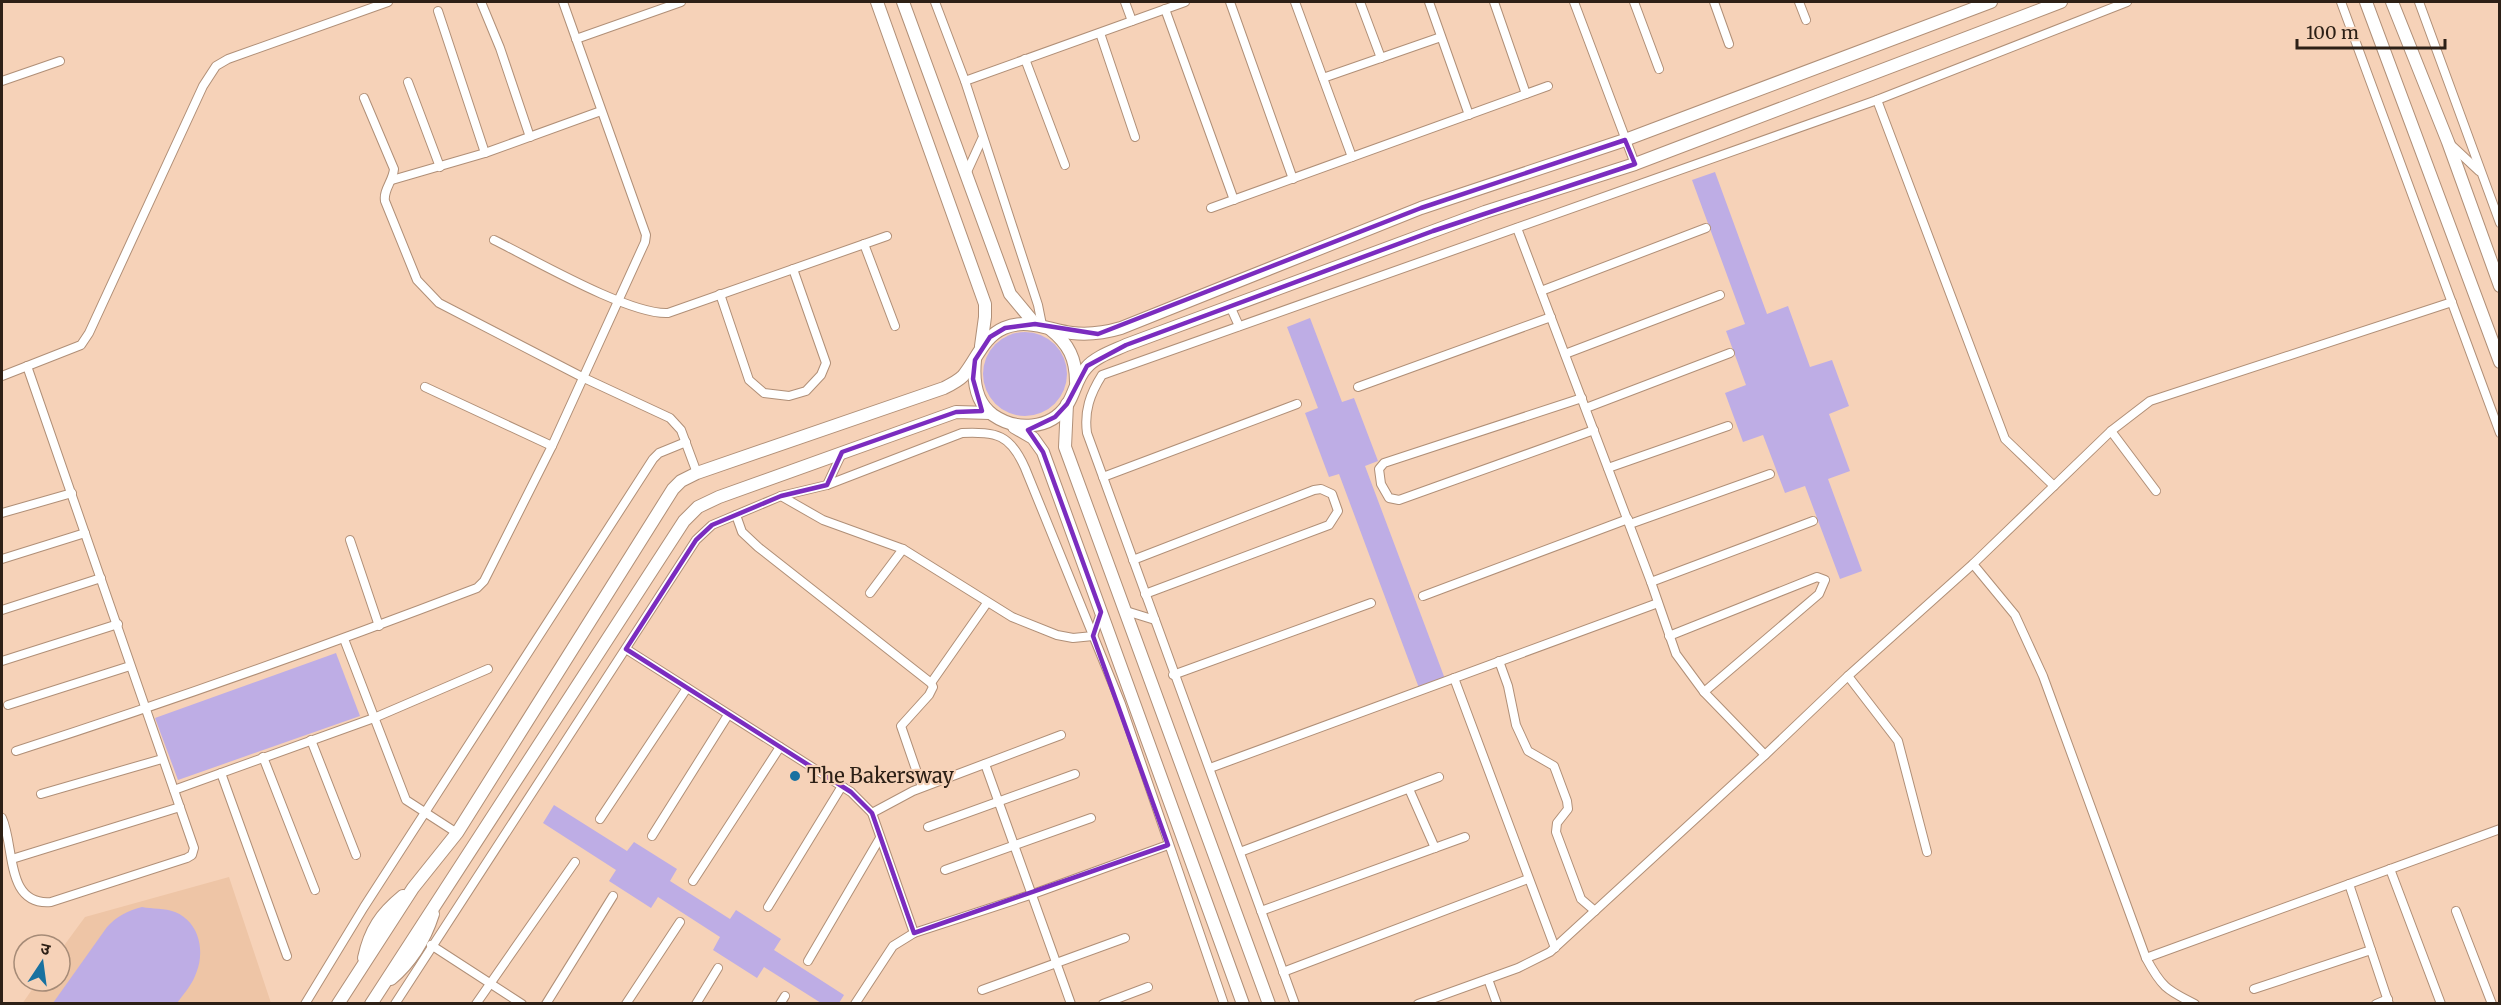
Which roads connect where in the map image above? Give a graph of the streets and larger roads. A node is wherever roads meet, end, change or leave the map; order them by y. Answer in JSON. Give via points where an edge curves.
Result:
{"nodes":[{"id":1,"x":388,"y":2,"type":"edge"},
{"id":2,"x":481,"y":2,"type":"edge"},
{"id":3,"x":563,"y":2,"type":"edge"},
{"id":4,"x":681,"y":2,"type":"edge"},
{"id":5,"x":877,"y":2,"type":"edge"},
{"id":6,"x":903,"y":2,"type":"edge"},
{"id":7,"x":935,"y":2,"type":"edge"},
{"id":8,"x":1125,"y":2,"type":"edge"},
{"id":9,"x":1181,"y":2,"type":"edge"},
{"id":10,"x":1230,"y":2,"type":"edge"},
{"id":11,"x":1295,"y":2,"type":"edge"},
{"id":12,"x":1360,"y":2,"type":"edge"},
{"id":13,"x":1429,"y":2,"type":"edge"},
{"id":14,"x":1494,"y":2,"type":"edge"},
{"id":15,"x":1574,"y":2,"type":"edge"},
{"id":16,"x":1634,"y":2,"type":"edge"},
{"id":17,"x":1714,"y":2,"type":"edge"},
{"id":18,"x":1799,"y":2,"type":"edge"},
{"id":19,"x":1991,"y":2,"type":"edge"},
{"id":20,"x":2061,"y":2,"type":"edge"},
{"id":21,"x":2127,"y":2,"type":"edge"},
{"id":22,"x":2341,"y":2,"type":"edge"},
{"id":23,"x":2367,"y":2,"type":"edge"},
{"id":24,"x":2392,"y":2,"type":"edge"},
{"id":25,"x":2419,"y":2,"type":"edge"},
{"id":26,"x":1165,"y":9,"type":"junction"},
{"id":27,"x":438,"y":11,"type":"dead end"},
{"id":28,"x":1806,"y":20,"type":"dead end"},
{"id":29,"x":1132,"y":21,"type":"junction"},
{"id":30,"x":1100,"y":33,"type":"junction"},
{"id":31,"x":1441,"y":37,"type":"junction"},
{"id":32,"x":576,"y":39,"type":"junction"},
{"id":33,"x":1729,"y":44,"type":"dead end"},
{"id":34,"x":1381,"y":58,"type":"junction"},
{"id":35,"x":1025,"y":59,"type":"junction"},
{"id":36,"x":60,"y":61,"type":"dead end"},
{"id":37,"x":1659,"y":69,"type":"dead end"},
{"id":38,"x":1323,"y":78,"type":"junction"},
{"id":39,"x":2,"y":81,"type":"edge"},
{"id":40,"x":965,"y":81,"type":"junction"},
{"id":41,"x":408,"y":82,"type":"dead end"},
{"id":42,"x":1548,"y":86,"type":"dead end"},
{"id":43,"x":1526,"y":94,"type":"junction"},
{"id":44,"x":364,"y":98,"type":"dead end"},
{"id":45,"x":1877,"y":100,"type":"junction"},
{"id":46,"x":601,"y":111,"type":"junction"},
{"id":47,"x":1469,"y":115,"type":"junction"},
{"id":48,"x":530,"y":137,"type":"junction"},
{"id":49,"x":1136,"y":137,"type":"dead end"},
{"id":50,"x":982,"y":139,"type":"junction"},
{"id":51,"x":1625,"y":140,"type":"junction"},
{"id":52,"x":2448,"y":142,"type":"junction"},
{"id":53,"x":485,"y":153,"type":"junction"},
{"id":54,"x":1352,"y":158,"type":"junction"},
{"id":55,"x":1635,"y":164,"type":"junction"},
{"id":56,"x":1065,"y":165,"type":"dead end"},
{"id":57,"x":440,"y":167,"type":"junction"},
{"id":58,"x":966,"y":174,"type":"junction"},
{"id":59,"x":2482,"y":174,"type":"junction"},
{"id":60,"x":1293,"y":179,"type":"junction"},
{"id":61,"x":392,"y":180,"type":"junction"},
{"id":62,"x":1234,"y":200,"type":"junction"},
{"id":63,"x":1211,"y":208,"type":"dead end"},
{"id":64,"x":2499,"y":223,"type":"edge"},
{"id":65,"x":1517,"y":228,"type":"junction"},
{"id":66,"x":1706,"y":228,"type":"dead end"},
{"id":67,"x":887,"y":236,"type":"dead end"},
{"id":68,"x":494,"y":240,"type":"dead end"},
{"id":69,"x":864,"y":244,"type":"junction"},
{"id":70,"x":793,"y":269,"type":"junction"},
{"id":71,"x":2499,"y":286,"type":"edge"},
{"id":72,"x":1541,"y":291,"type":"junction"},
{"id":73,"x":720,"y":294,"type":"junction"},
{"id":74,"x":1720,"y":295,"type":"dead end"},
{"id":75,"x":618,"y":300,"type":"junction"},
{"id":76,"x":2452,"y":302,"type":"junction"},
{"id":77,"x":1230,"y":306,"type":"junction"},
{"id":78,"x":1551,"y":317,"type":"junction"},
{"id":79,"x":895,"y":326,"type":"dead end"},
{"id":80,"x":1042,"y":326,"type":"junction"},
{"id":81,"x":1239,"y":326,"type":"junction"},
{"id":82,"x":1730,"y":353,"type":"dead end"},
{"id":83,"x":1565,"y":354,"type":"junction"},
{"id":84,"x":977,"y":355,"type":"junction"},
{"id":85,"x":2499,"y":362,"type":"edge"},
{"id":86,"x":27,"y":366,"type":"junction"},
{"id":87,"x":2,"y":376,"type":"edge"},
{"id":88,"x":584,"y":378,"type":"junction"},
{"id":89,"x":1076,"y":382,"type":"junction"},
{"id":90,"x":425,"y":387,"type":"dead end"},
{"id":91,"x":1358,"y":387,"type":"dead end"},
{"id":92,"x":1582,"y":398,"type":"junction"},
{"id":93,"x":1297,"y":404,"type":"dead end"},
{"id":94,"x":1067,"y":405,"type":"junction"},
{"id":95,"x":1586,"y":408,"type":"junction"},
{"id":96,"x":990,"y":413,"type":"junction"},
{"id":97,"x":1005,"y":422,"type":"junction"},
{"id":98,"x":1728,"y":426,"type":"dead end"},
{"id":99,"x":1594,"y":430,"type":"junction"},
{"id":100,"x":2111,"y":431,"type":"junction"},
{"id":101,"x":2499,"y":433,"type":"edge"},
{"id":102,"x":686,"y":442,"type":"junction"},
{"id":103,"x":552,"y":446,"type":"junction"},
{"id":104,"x":842,"y":452,"type":"junction"},
{"id":105,"x":1608,"y":468,"type":"junction"},
{"id":106,"x":698,"y":473,"type":"junction"},
{"id":107,"x":1770,"y":474,"type":"dead end"},
{"id":108,"x":1103,"y":477,"type":"junction"},
{"id":109,"x":826,"y":484,"type":"junction"},
{"id":110,"x":2054,"y":486,"type":"junction"},
{"id":111,"x":2156,"y":491,"type":"dead end"},
{"id":112,"x":72,"y":493,"type":"junction"},
{"id":113,"x":781,"y":496,"type":"junction"},
{"id":114,"x":2,"y":513,"type":"edge"},
{"id":115,"x":736,"y":515,"type":"junction"},
{"id":116,"x":1629,"y":521,"type":"junction"},
{"id":117,"x":1813,"y":521,"type":"dead end"},
{"id":118,"x":85,"y":533,"type":"junction"},
{"id":119,"x":351,"y":540,"type":"dead end"},
{"id":120,"x":903,"y":549,"type":"junction"},
{"id":121,"x":2,"y":559,"type":"edge"},
{"id":122,"x":1133,"y":560,"type":"junction"},
{"id":123,"x":1973,"y":564,"type":"junction"},
{"id":124,"x":101,"y":578,"type":"junction"},
{"id":125,"x":1652,"y":582,"type":"junction"},
{"id":126,"x":870,"y":593,"type":"dead end"},
{"id":127,"x":1145,"y":594,"type":"junction"},
{"id":128,"x":1423,"y":596,"type":"dead end"},
{"id":129,"x":987,"y":603,"type":"junction"},
{"id":130,"x":1371,"y":603,"type":"dead end"},
{"id":131,"x":1658,"y":603,"type":"junction"},
{"id":132,"x":2,"y":610,"type":"edge"},
{"id":133,"x":1126,"y":611,"type":"junction"},
{"id":134,"x":1101,"y":612,"type":"junction"},
{"id":135,"x":1155,"y":620,"type":"junction"},
{"id":136,"x":118,"y":624,"type":"junction"},
{"id":137,"x":379,"y":626,"type":"junction"},
{"id":138,"x":1093,"y":636,"type":"junction"},
{"id":139,"x":1669,"y":636,"type":"junction"},
{"id":140,"x":344,"y":639,"type":"junction"},
{"id":141,"x":626,"y":649,"type":"junction"},
{"id":142,"x":2,"y":661,"type":"edge"},
{"id":143,"x":1499,"y":661,"type":"junction"},
{"id":144,"x":130,"y":666,"type":"junction"},
{"id":145,"x":488,"y":669,"type":"dead end"},
{"id":146,"x":1173,"y":675,"type":"junction"},
{"id":147,"x":1848,"y":676,"type":"junction"},
{"id":148,"x":1454,"y":678,"type":"junction"},
{"id":149,"x":931,"y":683,"type":"junction"},
{"id":150,"x":687,"y":688,"type":"junction"},
{"id":151,"x":1704,"y":692,"type":"junction"},
{"id":152,"x":8,"y":705,"type":"dead end"},
{"id":153,"x":147,"y":709,"type":"junction"},
{"id":154,"x":728,"y":715,"type":"junction"},
{"id":155,"x":374,"y":717,"type":"junction"},
{"id":156,"x":1061,"y":735,"type":"dead end"},
{"id":157,"x":311,"y":740,"type":"junction"},
{"id":158,"x":780,"y":747,"type":"junction"},
{"id":159,"x":16,"y":751,"type":"dead end"},
{"id":160,"x":1766,"y":755,"type":"junction"},
{"id":161,"x":263,"y":758,"type":"junction"},
{"id":162,"x":162,"y":759,"type":"junction"},
{"id":163,"x":985,"y":764,"type":"junction"},
{"id":164,"x":1210,"y":768,"type":"junction"},
{"id":165,"x":220,"y":773,"type":"junction"},
{"id":166,"x":1075,"y":774,"type":"dead end"},
{"id":167,"x":1439,"y":777,"type":"dead end"},
{"id":168,"x":842,"y":786,"type":"junction"},
{"id":169,"x":922,"y":788,"type":"junction"},
{"id":170,"x":1409,"y":789,"type":"junction"},
{"id":171,"x":174,"y":790,"type":"junction"},
{"id":172,"x":41,"y":794,"type":"dead end"},
{"id":173,"x":998,"y":802,"type":"junction"},
{"id":174,"x":180,"y":807,"type":"junction"},
{"id":175,"x":425,"y":813,"type":"junction"},
{"id":176,"x":872,"y":813,"type":"junction"},
{"id":177,"x":2,"y":818,"type":"edge"},
{"id":178,"x":1091,"y":818,"type":"dead end"},
{"id":179,"x":600,"y":819,"type":"dead end"},
{"id":180,"x":928,"y":827,"type":"dead end"},
{"id":181,"x":2499,"y":829,"type":"edge"},
{"id":182,"x":457,"y":833,"type":"junction"},
{"id":183,"x":652,"y":836,"type":"dead end"},
{"id":184,"x":1465,"y":837,"type":"dead end"},
{"id":185,"x":880,"y":838,"type":"junction"},
{"id":186,"x":1013,"y":845,"type":"junction"},
{"id":187,"x":1168,"y":845,"type":"junction"},
{"id":188,"x":1435,"y":848,"type":"junction"},
{"id":189,"x":1240,"y":852,"type":"junction"},
{"id":190,"x":1927,"y":852,"type":"dead end"},
{"id":191,"x":356,"y":855,"type":"dead end"},
{"id":192,"x":12,"y":860,"type":"junction"},
{"id":193,"x":575,"y":862,"type":"dead end"},
{"id":194,"x":2390,"y":869,"type":"junction"},
{"id":195,"x":945,"y":870,"type":"dead end"},
{"id":196,"x":1528,"y":879,"type":"junction"},
{"id":197,"x":693,"y":881,"type":"dead end"},
{"id":198,"x":2349,"y":884,"type":"junction"},
{"id":199,"x":315,"y":890,"type":"dead end"},
{"id":200,"x":1033,"y":894,"type":"junction"},
{"id":201,"x":613,"y":896,"type":"dead end"},
{"id":202,"x":768,"y":907,"type":"dead end"},
{"id":203,"x":1595,"y":910,"type":"junction"},
{"id":204,"x":1261,"y":911,"type":"junction"},
{"id":205,"x":2456,"y":911,"type":"dead end"},
{"id":206,"x":680,"y":922,"type":"dead end"},
{"id":207,"x":914,"y":933,"type":"junction"},
{"id":208,"x":1125,"y":938,"type":"dead end"},
{"id":209,"x":431,"y":945,"type":"junction"},
{"id":210,"x":1555,"y":948,"type":"junction"},
{"id":211,"x":2371,"y":950,"type":"junction"},
{"id":212,"x":287,"y":956,"type":"dead end"},
{"id":213,"x":2146,"y":958,"type":"junction"},
{"id":214,"x":808,"y":961,"type":"dead end"},
{"id":215,"x":1056,"y":963,"type":"junction"},
{"id":216,"x":718,"y":968,"type":"dead end"},
{"id":217,"x":1283,"y":972,"type":"junction"},
{"id":218,"x":1488,"y":979,"type":"junction"},
{"id":219,"x":489,"y":983,"type":"junction"},
{"id":220,"x":1148,"y":987,"type":"dead end"},
{"id":221,"x":2254,"y":989,"type":"dead end"},
{"id":222,"x":982,"y":990,"type":"dead end"},
{"id":223,"x":2389,"y":1001,"type":"edge"},
{"id":224,"x":305,"y":1004,"type":"edge"},
{"id":225,"x":339,"y":1004,"type":"edge"},
{"id":226,"x":371,"y":1004,"type":"edge"},
{"id":227,"x":395,"y":1004,"type":"edge"},
{"id":228,"x":476,"y":1004,"type":"edge"},
{"id":229,"x":522,"y":1004,"type":"edge"},
{"id":230,"x":546,"y":1004,"type":"edge"},
{"id":231,"x":626,"y":1004,"type":"edge"},
{"id":232,"x":696,"y":1004,"type":"edge"},
{"id":233,"x":855,"y":1004,"type":"edge"},
{"id":234,"x":1071,"y":1004,"type":"edge"},
{"id":235,"x":1103,"y":1004,"type":"edge"},
{"id":236,"x":1224,"y":1004,"type":"edge"},
{"id":237,"x":1243,"y":1004,"type":"edge"},
{"id":238,"x":1269,"y":1004,"type":"edge"},
{"id":239,"x":1295,"y":1004,"type":"edge"},
{"id":240,"x":1418,"y":1004,"type":"edge"},
{"id":241,"x":1497,"y":1004,"type":"edge"},
{"id":242,"x":2194,"y":1004,"type":"edge"},
{"id":243,"x":2376,"y":1004,"type":"edge"},
{"id":244,"x":2441,"y":1004,"type":"edge"},
{"id":245,"x":2492,"y":1004,"type":"edge"}],
"edges":[{"from":1,"to":86,"type":"street","via":[[216,66],[203,86],[89,333],[81,345]]},
{"from":2,"to":48,"type":"street"},
{"from":3,"to":32,"type":"street"},
{"from":4,"to":32,"type":"street"},
{"from":5,"to":84,"type":"street","via":[[985,304]]},
{"from":6,"to":58,"type":"street"},
{"from":7,"to":40,"type":"street"},
{"from":8,"to":29,"type":"street"},
{"from":9,"to":26,"type":"street"},
{"from":10,"to":60,"type":"street"},
{"from":11,"to":38,"type":"street"},
{"from":12,"to":34,"type":"street"},
{"from":13,"to":31,"type":"street"},
{"from":14,"to":43,"type":"street"},
{"from":15,"to":51,"type":"street"},
{"from":16,"to":37,"type":"street"},
{"from":17,"to":33,"type":"street"},
{"from":18,"to":28,"type":"street"},
{"from":19,"to":51,"type":"street"},
{"from":20,"to":55,"type":"street"},
{"from":21,"to":45,"type":"street"},
{"from":22,"to":76,"type":"street"},
{"from":23,"to":85,"type":"street"},
{"from":24,"to":52,"type":"street"},
{"from":25,"to":59,"type":"street"},
{"from":26,"to":29,"type":"street"},
{"from":26,"to":62,"type":"street"},
{"from":27,"to":53,"type":"street"},
{"from":29,"to":30,"type":"street"},
{"from":30,"to":35,"type":"street"},
{"from":30,"to":49,"type":"street"},
{"from":31,"to":34,"type":"street"},
{"from":31,"to":47,"type":"street"},
{"from":32,"to":46,"type":"street"},
{"from":34,"to":38,"type":"street"},
{"from":35,"to":40,"type":"street"},
{"from":35,"to":56,"type":"street"},
{"from":36,"to":39,"type":"street"},
{"from":38,"to":54,"type":"street"},
{"from":40,"to":50,"type":"street"},
{"from":41,"to":57,"type":"street"},
{"from":42,"to":43,"type":"street"},
{"from":43,"to":47,"type":"street"},
{"from":44,"to":61,"type":"street","via":[[394,169]]},
{"from":45,"to":65,"type":"street"},
{"from":45,"to":110,"type":"street","via":[[2005,439]]},
{"from":46,"to":48,"type":"street"},
{"from":46,"to":75,"type":"street","via":[[646,235]]},
{"from":47,"to":54,"type":"street"},
{"from":48,"to":53,"type":"street"},
{"from":50,"to":58,"type":"street"},
{"from":50,"to":80,"type":"street"},
{"from":51,"to":55,"type":"street"},
{"from":51,"to":80,"type":"street","via":[[1421,208],[1121,328],[1098,334]]},
{"from":52,"to":59,"type":"street"},
{"from":52,"to":71,"type":"street"},
{"from":53,"to":57,"type":"street"},
{"from":54,"to":60,"type":"street"},
{"from":55,"to":77,"type":"street","via":[[1485,212]]},
{"from":57,"to":61,"type":"street"},
{"from":58,"to":80,"type":"street","via":[[1010,294]]},
{"from":59,"to":64,"type":"street"},
{"from":60,"to":62,"type":"street"},
{"from":61,"to":88,"type":"street","via":[[385,201],[421,286],[439,303]]},
{"from":62,"to":63,"type":"street"},
{"from":65,"to":72,"type":"street"},
{"from":65,"to":81,"type":"street"},
{"from":66,"to":72,"type":"street"},
{"from":67,"to":69,"type":"street"},
{"from":68,"to":75,"type":"street"},
{"from":69,"to":70,"type":"street"},
{"from":69,"to":79,"type":"street"},
{"from":70,"to":73,"type":"street"},
{"from":70,"to":73,"type":"street","via":[[826,363],[811,387],[799,394],[764,393],[749,380]]},
{"from":72,"to":78,"type":"street"},
{"from":73,"to":75,"type":"street","via":[[668,313]]},
{"from":74,"to":83,"type":"street"},
{"from":75,"to":88,"type":"street"},
{"from":76,"to":100,"type":"street","via":[[2168,394],[2150,401]]},
{"from":76,"to":101,"type":"street"},
{"from":77,"to":81,"type":"street"},
{"from":77,"to":89,"type":"street","via":[[1106,354],[1087,366]]},
{"from":78,"to":83,"type":"street"},
{"from":78,"to":91,"type":"street"},
{"from":80,"to":84,"type":"street","via":[[1005,327],[990,337]]},
{"from":80,"to":89,"type":"street","via":[[1070,349],[1076,365]]},
{"from":81,"to":108,"type":"street","via":[[1102,375],[1092,391],[1085,421]]},
{"from":82,"to":95,"type":"street"},
{"from":83,"to":92,"type":"street"},
{"from":84,"to":96,"type":"street","via":[[973,379],[978,397]]},
{"from":84,"to":106,"type":"street","via":[[961,378],[944,388]]},
{"from":86,"to":87,"type":"street"},
{"from":86,"to":112,"type":"street"},
{"from":88,"to":102,"type":"street","via":[[670,418]]},
{"from":88,"to":103,"type":"street"},
{"from":89,"to":94,"type":"street"},
{"from":90,"to":103,"type":"street"},
{"from":92,"to":95,"type":"street"},
{"from":92,"to":99,"type":"street","via":[[1384,463],[1379,469],[1380,484],[1389,498],[1399,500]]},
{"from":93,"to":108,"type":"street"},
{"from":94,"to":97,"type":"street","via":[[1055,417],[1039,424]]},
{"from":94,"to":133,"type":"street","via":[[1065,447]]},
{"from":95,"to":99,"type":"street"},
{"from":96,"to":97,"type":"street"},
{"from":96,"to":104,"type":"street","via":[[956,412]]},
{"from":97,"to":134,"type":"street","via":[[1033,438],[1043,452]]},
{"from":98,"to":105,"type":"street"},
{"from":99,"to":105,"type":"street"},
{"from":100,"to":110,"type":"street"},
{"from":100,"to":111,"type":"street"},
{"from":102,"to":106,"type":"street"},
{"from":102,"to":175,"type":"street","via":[[653,459]]},
{"from":103,"to":137,"type":"street","via":[[484,581],[477,588]]},
{"from":104,"to":109,"type":"street"},
{"from":104,"to":226,"type":"street","via":[[719,497],[699,507],[684,521]]},
{"from":105,"to":116,"type":"street"},
{"from":106,"to":182,"type":"street","via":[[673,489]]},
{"from":107,"to":116,"type":"street"},
{"from":108,"to":122,"type":"street"},
{"from":109,"to":113,"type":"street"},
{"from":109,"to":138,"type":"street","via":[[962,434],[984,433],[1011,442]]},
{"from":110,"to":123,"type":"street"},
{"from":112,"to":114,"type":"street"},
{"from":112,"to":118,"type":"street"},
{"from":113,"to":115,"type":"street"},
{"from":113,"to":120,"type":"street","via":[[823,520]]},
{"from":115,"to":141,"type":"street","via":[[712,525],[696,540]]},
{"from":115,"to":149,"type":"street","via":[[742,532],[758,547]]},
{"from":116,"to":125,"type":"street"},
{"from":116,"to":128,"type":"street"},
{"from":117,"to":125,"type":"street"},
{"from":118,"to":121,"type":"street"},
{"from":118,"to":124,"type":"street"},
{"from":119,"to":137,"type":"street"},
{"from":120,"to":126,"type":"street"},
{"from":120,"to":129,"type":"street"},
{"from":122,"to":127,"type":"street"},
{"from":122,"to":127,"type":"street","via":[[1314,490],[1332,494],[1338,511],[1329,525]]},
{"from":123,"to":147,"type":"street"},
{"from":123,"to":213,"type":"street","via":[[2024,632]]},
{"from":124,"to":132,"type":"street"},
{"from":124,"to":136,"type":"street"},
{"from":125,"to":131,"type":"street"},
{"from":127,"to":135,"type":"street"},
{"from":129,"to":138,"type":"street","via":[[1057,635]]},
{"from":129,"to":149,"type":"street"},
{"from":130,"to":146,"type":"street"},
{"from":131,"to":139,"type":"street"},
{"from":131,"to":143,"type":"street"},
{"from":133,"to":135,"type":"street"},
{"from":133,"to":238,"type":"street"},
{"from":134,"to":138,"type":"street"},
{"from":134,"to":237,"type":"street"},
{"from":135,"to":146,"type":"street"},
{"from":136,"to":142,"type":"street"},
{"from":136,"to":144,"type":"street"},
{"from":137,"to":140,"type":"street"},
{"from":138,"to":187,"type":"street","via":[[1121,704]]},
{"from":139,"to":151,"type":"street","via":[[1676,654]]},
{"from":139,"to":151,"type":"street","via":[[1817,577],[1825,580],[1819,594]]},
{"from":140,"to":153,"type":"street"},
{"from":140,"to":155,"type":"street"},
{"from":141,"to":150,"type":"street"},
{"from":141,"to":209,"type":"street"},
{"from":143,"to":148,"type":"street"},
{"from":143,"to":203,"type":"street","via":[[1516,725],[1528,751],[1556,769],[1568,805],[1556,832],[1581,899]]},
{"from":144,"to":152,"type":"street"},
{"from":144,"to":153,"type":"street"},
{"from":145,"to":155,"type":"street"},
{"from":146,"to":164,"type":"street"},
{"from":147,"to":160,"type":"street"},
{"from":147,"to":190,"type":"street","via":[[1898,741]]},
{"from":148,"to":164,"type":"street"},
{"from":148,"to":196,"type":"street"},
{"from":149,"to":169,"type":"street","via":[[929,695],[901,726]]},
{"from":150,"to":154,"type":"street"},
{"from":150,"to":179,"type":"street"},
{"from":151,"to":160,"type":"street"},
{"from":153,"to":159,"type":"street"},
{"from":153,"to":162,"type":"street"},
{"from":154,"to":158,"type":"street"},
{"from":154,"to":183,"type":"street"},
{"from":155,"to":157,"type":"street"},
{"from":155,"to":175,"type":"street","via":[[406,800]]},
{"from":156,"to":163,"type":"street"},
{"from":157,"to":161,"type":"street"},
{"from":157,"to":191,"type":"street"},
{"from":158,"to":168,"type":"street"},
{"from":158,"to":197,"type":"street"},
{"from":160,"to":203,"type":"street"},
{"from":161,"to":165,"type":"street"},
{"from":161,"to":199,"type":"street"},
{"from":162,"to":171,"type":"street"},
{"from":162,"to":172,"type":"street"},
{"from":163,"to":169,"type":"street"},
{"from":163,"to":173,"type":"street"},
{"from":164,"to":189,"type":"street"},
{"from":165,"to":171,"type":"street"},
{"from":165,"to":212,"type":"street"},
{"from":166,"to":173,"type":"street"},
{"from":167,"to":170,"type":"street"},
{"from":168,"to":176,"type":"street"},
{"from":168,"to":202,"type":"street"},
{"from":169,"to":176,"type":"street"},
{"from":170,"to":188,"type":"street"},
{"from":170,"to":189,"type":"street"},
{"from":171,"to":174,"type":"street"},
{"from":173,"to":180,"type":"street"},
{"from":173,"to":186,"type":"street"},
{"from":174,"to":192,"type":"street"},
{"from":174,"to":192,"type":"street","via":[[194,848],[192,855],[51,902],[37,902],[25,896],[18,886]]},
{"from":175,"to":182,"type":"street"},
{"from":175,"to":224,"type":"street"},
{"from":176,"to":185,"type":"street"},
{"from":177,"to":192,"type":"street"},
{"from":178,"to":186,"type":"street"},
{"from":181,"to":194,"type":"street"},
{"from":182,"to":225,"type":"street","via":[[413,888],[386,910],[369,938],[363,965]]},
{"from":184,"to":188,"type":"street"},
{"from":185,"to":207,"type":"street"},
{"from":185,"to":214,"type":"street"},
{"from":186,"to":195,"type":"street"},
{"from":186,"to":200,"type":"street"},
{"from":187,"to":200,"type":"street"},
{"from":187,"to":236,"type":"street"},
{"from":188,"to":204,"type":"street"},
{"from":189,"to":204,"type":"street"},
{"from":193,"to":219,"type":"street"},
{"from":194,"to":198,"type":"street"},
{"from":194,"to":244,"type":"street"},
{"from":196,"to":210,"type":"street"},
{"from":196,"to":217,"type":"street"},
{"from":198,"to":211,"type":"street"},
{"from":198,"to":213,"type":"street"},
{"from":200,"to":207,"type":"street"},
{"from":200,"to":215,"type":"street"},
{"from":201,"to":230,"type":"street"},
{"from":203,"to":210,"type":"street"},
{"from":204,"to":217,"type":"street"},
{"from":205,"to":245,"type":"street"},
{"from":206,"to":231,"type":"street"},
{"from":207,"to":233,"type":"street","via":[[893,946]]},
{"from":208,"to":215,"type":"street"},
{"from":209,"to":219,"type":"street"},
{"from":209,"to":227,"type":"street"},
{"from":210,"to":218,"type":"street"},
{"from":211,"to":221,"type":"street"},
{"from":211,"to":223,"type":"street"},
{"from":213,"to":242,"type":"street","via":[[2157,980]]},
{"from":215,"to":222,"type":"street"},
{"from":215,"to":234,"type":"street"},
{"from":216,"to":232,"type":"street"},
{"from":217,"to":239,"type":"street"},
{"from":218,"to":240,"type":"street"},
{"from":218,"to":241,"type":"street"},
{"from":219,"to":228,"type":"street"},
{"from":219,"to":229,"type":"street"},
{"from":220,"to":235,"type":"street"},
{"from":223,"to":243,"type":"street"}]}
